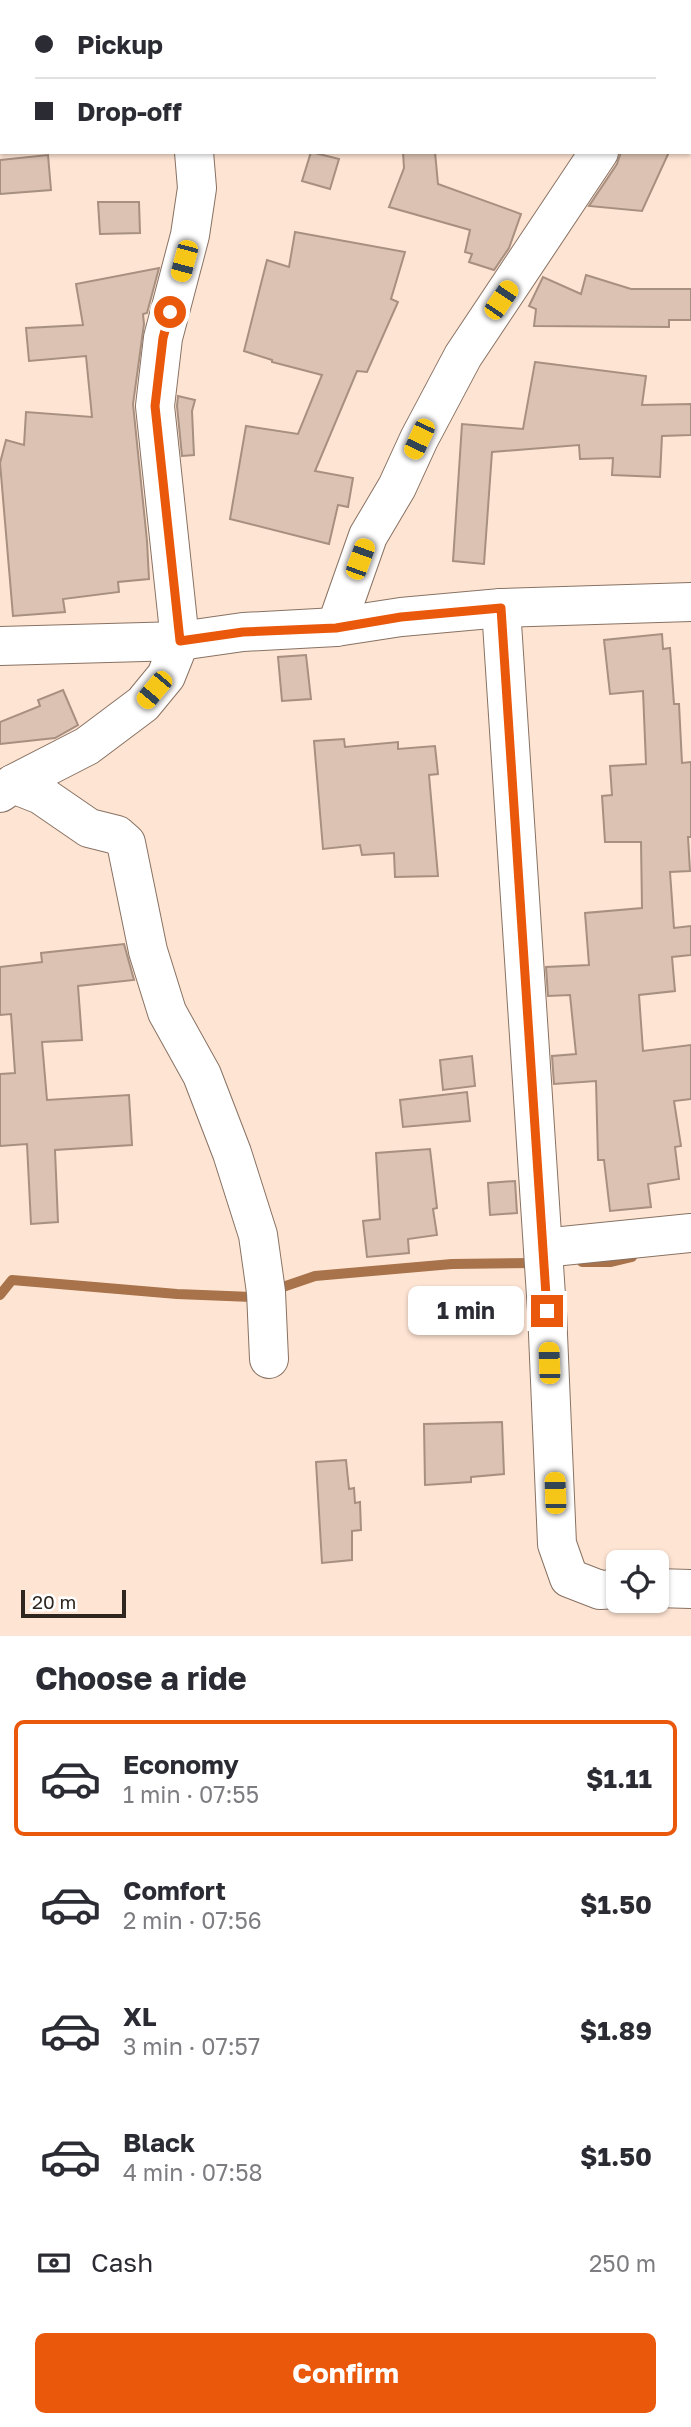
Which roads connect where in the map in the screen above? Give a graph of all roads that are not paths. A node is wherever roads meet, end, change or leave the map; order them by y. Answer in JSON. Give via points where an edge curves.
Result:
{"nodes":[{"id":1,"x":194,"y":154,"type":"edge"},
{"id":2,"x":598,"y":154,"type":"edge"},
{"id":3,"x":691,"y":602,"type":"edge"},
{"id":4,"x":501,"y":608,"type":"junction"},
{"id":5,"x":336,"y":628,"type":"junction"},
{"id":6,"x":180,"y":641,"type":"junction"},
{"id":7,"x":0,"y":646,"type":"edge"},
{"id":8,"x":7,"y":789,"type":"edge"},
{"id":9,"x":691,"y":1233,"type":"edge"},
{"id":10,"x":543,"y":1248,"type":"junction"},
{"id":11,"x":269,"y":1359,"type":"dead end"},
{"id":12,"x":669,"y":1588,"type":"edge"},
{"id":13,"x":691,"y":1589,"type":"edge"},
{"id":14,"x":606,"y":1590,"type":"edge"}],
"edges":[{"from":1,"to":6,"type":"street","via":[[197,188],[190,236],[163,338],[155,406]]},
{"from":2,"to":5,"type":"street","via":[[463,356],[368,536]]},
{"from":3,"to":4,"type":"street"},
{"from":4,"to":5,"type":"street"},
{"from":4,"to":10,"type":"street"},
{"from":5,"to":6,"type":"street","via":[[243,632]]},
{"from":6,"to":7,"type":"street"},
{"from":6,"to":8,"type":"street","via":[[166,676],[143,704],[87,746]]},
{"from":8,"to":11,"type":"street","via":[[41,795],[89,828],[117,835],[126,843],[148,951],[167,1012],[202,1075],[258,1236]]},
{"from":9,"to":10,"type":"street"},
{"from":10,"to":14,"type":"street","via":[[557,1544],[569,1578]]},
{"from":12,"to":13,"type":"street"}]}
